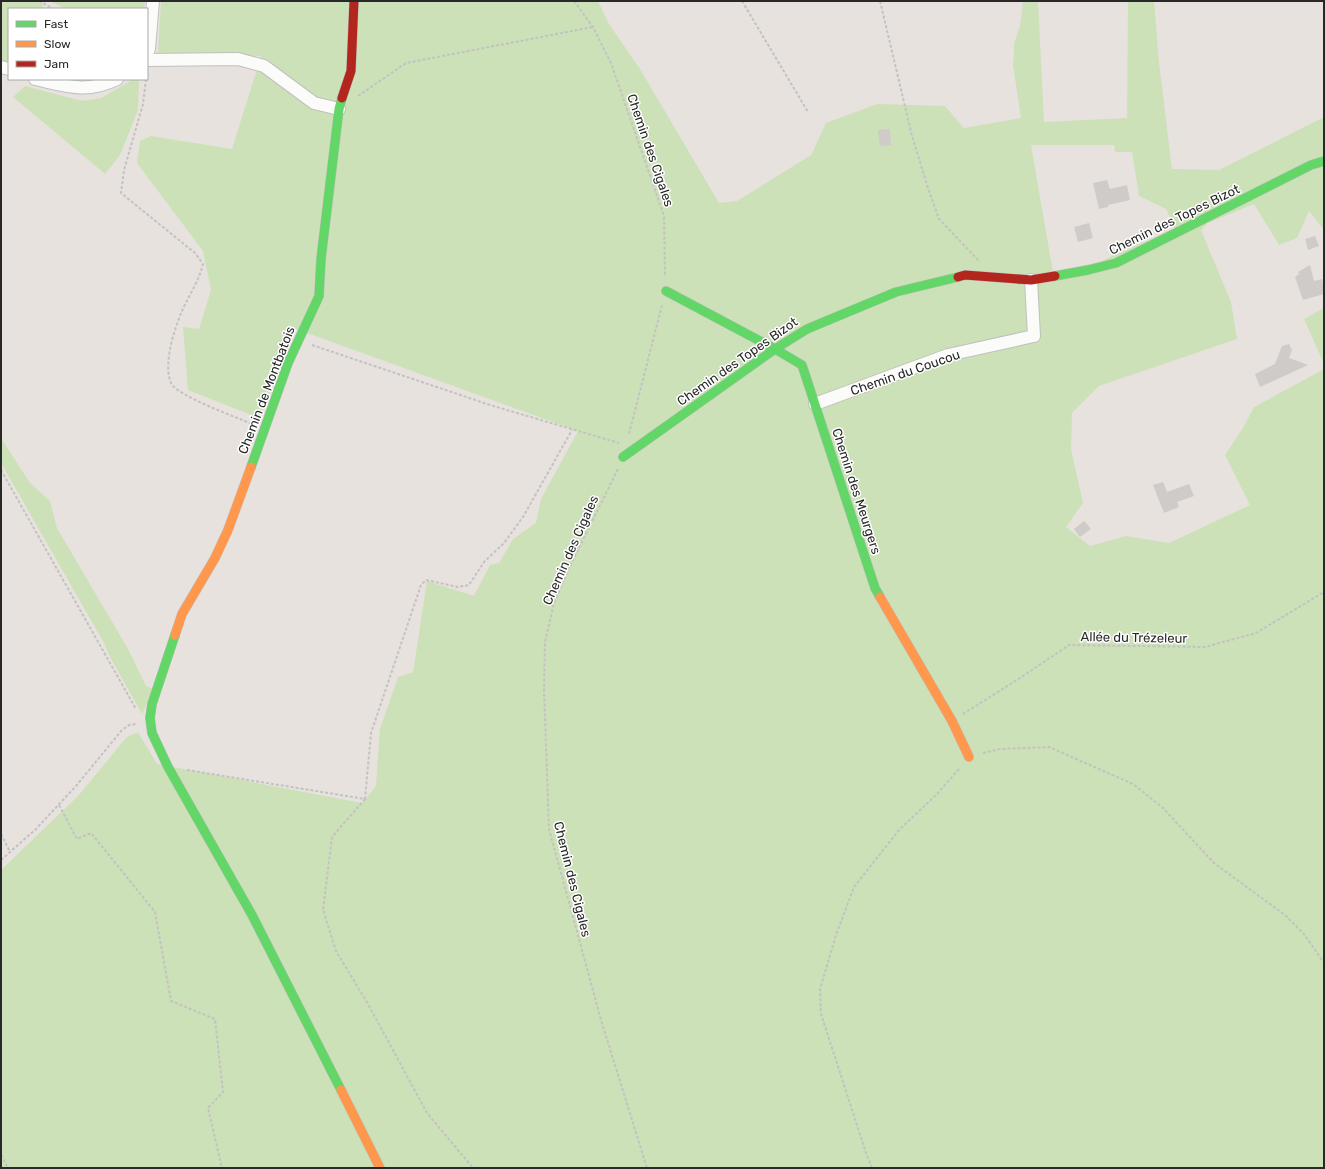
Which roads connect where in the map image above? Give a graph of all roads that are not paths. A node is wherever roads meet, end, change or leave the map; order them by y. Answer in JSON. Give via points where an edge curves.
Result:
{"nodes":[{"id":1,"x":153,"y":1,"type":"edge"},
{"id":2,"x":354,"y":1,"type":"edge"},
{"id":3,"x":148,"y":52,"type":"edge"},
{"id":4,"x":148,"y":60,"type":"edge"},
{"id":5,"x":39,"y":80,"type":"edge"},
{"id":6,"x":114,"y":80,"type":"edge"},
{"id":7,"x":339,"y":109,"type":"junction"},
{"id":8,"x":1324,"y":161,"type":"edge"},
{"id":9,"x":1031,"y":280,"type":"junction"},
{"id":10,"x":666,"y":291,"type":"road end"},
{"id":11,"x":776,"y":349,"type":"junction"},
{"id":12,"x":815,"y":404,"type":"junction"},
{"id":13,"x":623,"y":457,"type":"road end"},
{"id":14,"x":969,"y":757,"type":"road end"},
{"id":15,"x":380,"y":1168,"type":"edge"}],
"edges":[{"from":1,"to":3,"type":"street"},
{"from":2,"to":7,"type":"street","name":"Chemin de Montbatois","via":[[351,71]]},
{"from":4,"to":7,"type":"street","via":[[238,59],[264,66],[314,103]]},
{"from":5,"to":6,"type":"street","via":[[69,87],[93,88]]},
{"from":7,"to":15,"type":"street","name":"Chemin de Montbatois","via":[[319,296],[288,363],[222,546],[182,614],[152,704],[150,718],[152,733],[168,767],[252,915]]},
{"from":8,"to":9,"type":"street","name":"Chemin des Topes Bizot","via":[[1311,165],[1116,263]]},
{"from":9,"to":11,"type":"street","name":"Chemin des Topes Bizot","via":[[965,275],[896,292],[807,329]]},
{"from":9,"to":12,"type":"street","name":"Chemin du Coucou","via":[[1034,336],[948,355]]},
{"from":10,"to":11,"type":"street","name":"Chemin des Meurgers"},
{"from":11,"to":12,"type":"street","name":"Chemin des Meurgers","via":[[802,365]]},
{"from":11,"to":13,"type":"street","name":"Chemin des Topes Bizot"},
{"from":12,"to":14,"type":"street","name":"Chemin des Meurgers","via":[[875,588],[952,721]]}]}
